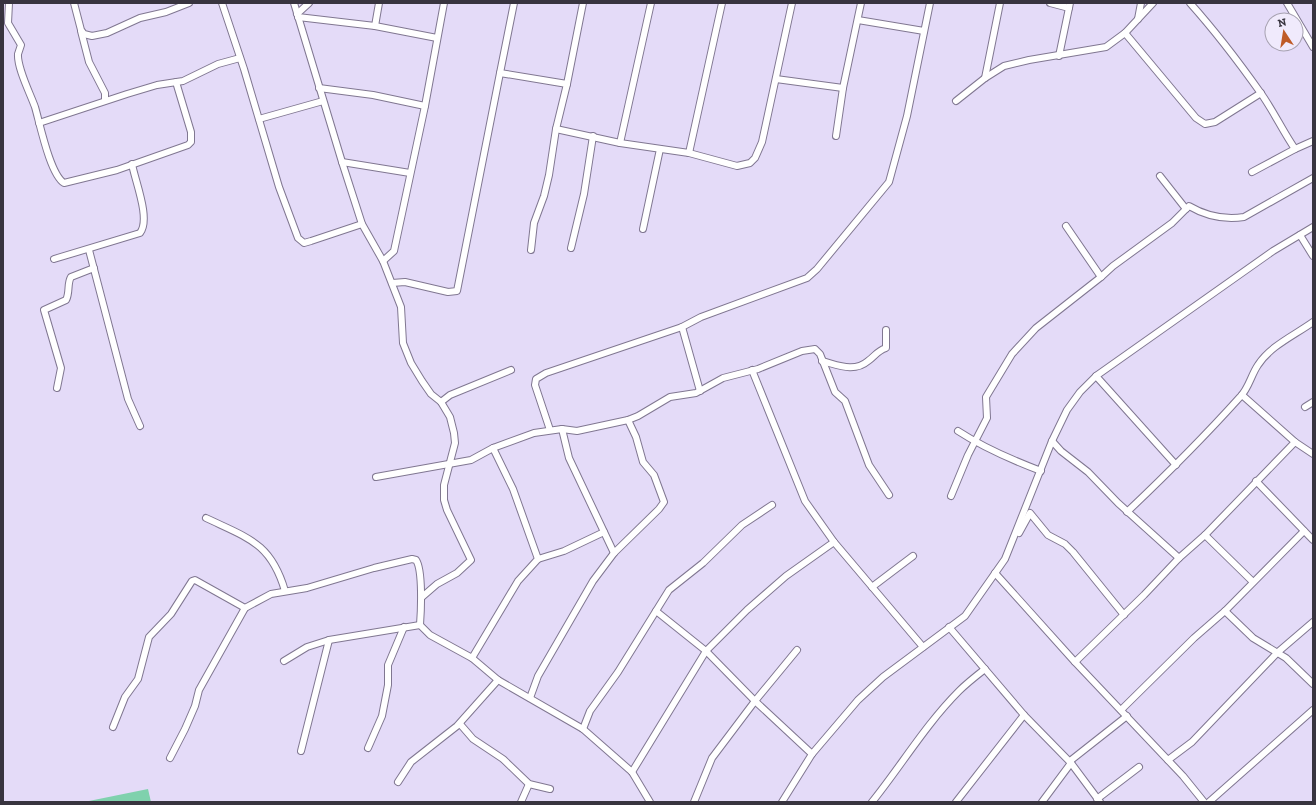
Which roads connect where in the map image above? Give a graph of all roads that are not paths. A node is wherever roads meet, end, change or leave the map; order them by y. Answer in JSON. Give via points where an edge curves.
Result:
{"nodes":[{"id":1,"x":9,"y":3,"type":"edge"},
{"id":2,"x":74,"y":3,"type":"edge"},
{"id":3,"x":190,"y":3,"type":"edge"},
{"id":4,"x":222,"y":3,"type":"edge"},
{"id":5,"x":294,"y":3,"type":"edge"},
{"id":6,"x":309,"y":3,"type":"edge"},
{"id":7,"x":379,"y":3,"type":"edge"},
{"id":8,"x":444,"y":3,"type":"edge"},
{"id":9,"x":514,"y":3,"type":"edge"},
{"id":10,"x":583,"y":3,"type":"edge"},
{"id":11,"x":651,"y":3,"type":"edge"},
{"id":12,"x":722,"y":3,"type":"edge"},
{"id":13,"x":792,"y":3,"type":"edge"},
{"id":14,"x":861,"y":3,"type":"edge"},
{"id":15,"x":930,"y":3,"type":"edge"},
{"id":16,"x":1000,"y":3,"type":"edge"},
{"id":17,"x":1050,"y":3,"type":"edge"},
{"id":18,"x":1141,"y":3,"type":"edge"},
{"id":19,"x":1153,"y":3,"type":"edge"},
{"id":20,"x":1190,"y":3,"type":"edge"},
{"id":21,"x":1287,"y":3,"type":"edge"},
{"id":22,"x":1069,"y":5,"type":"edge"},
{"id":23,"x":298,"y":16,"type":"junction"},
{"id":24,"x":1138,"y":19,"type":"junction"},
{"id":25,"x":858,"y":20,"type":"junction"},
{"id":26,"x":375,"y":26,"type":"junction"},
{"id":27,"x":81,"y":30,"type":"junction"},
{"id":28,"x":924,"y":31,"type":"junction"},
{"id":29,"x":1125,"y":33,"type":"junction"},
{"id":30,"x":437,"y":38,"type":"junction"},
{"id":31,"x":1313,"y":47,"type":"edge"},
{"id":32,"x":1058,"y":56,"type":"junction"},
{"id":33,"x":240,"y":58,"type":"junction"},
{"id":34,"x":500,"y":73,"type":"junction"},
{"id":35,"x":776,"y":78,"type":"junction"},
{"id":36,"x":985,"y":78,"type":"junction"},
{"id":37,"x":176,"y":82,"type":"junction"},
{"id":38,"x":567,"y":84,"type":"junction"},
{"id":39,"x":320,"y":88,"type":"junction"},
{"id":40,"x":843,"y":88,"type":"junction"},
{"id":41,"x":1261,"y":92,"type":"junction"},
{"id":42,"x":105,"y":100,"type":"junction"},
{"id":43,"x":323,"y":101,"type":"junction"},
{"id":44,"x":956,"y":101,"type":"dead end"},
{"id":45,"x":425,"y":106,"type":"junction"},
{"id":46,"x":259,"y":119,"type":"junction"},
{"id":47,"x":39,"y":123,"type":"junction"},
{"id":48,"x":556,"y":128,"type":"junction"},
{"id":49,"x":593,"y":136,"type":"junction"},
{"id":50,"x":836,"y":136,"type":"dead end"},
{"id":51,"x":1313,"y":141,"type":"edge"},
{"id":52,"x":620,"y":143,"type":"junction"},
{"id":53,"x":660,"y":149,"type":"junction"},
{"id":54,"x":1295,"y":149,"type":"junction"},
{"id":55,"x":690,"y":153,"type":"junction"},
{"id":56,"x":342,"y":162,"type":"junction"},
{"id":57,"x":132,"y":164,"type":"junction"},
{"id":58,"x":410,"y":172,"type":"junction"},
{"id":59,"x":1252,"y":172,"type":"dead end"},
{"id":60,"x":1160,"y":176,"type":"dead end"},
{"id":61,"x":1313,"y":178,"type":"edge"},
{"id":62,"x":1186,"y":208,"type":"junction"},
{"id":63,"x":362,"y":224,"type":"junction"},
{"id":64,"x":1066,"y":226,"type":"dead end"},
{"id":65,"x":1313,"y":227,"type":"edge"},
{"id":66,"x":642,"y":229,"type":"dead end"},
{"id":67,"x":1300,"y":235,"type":"junction"},
{"id":68,"x":571,"y":248,"type":"dead end"},
{"id":69,"x":89,"y":250,"type":"junction"},
{"id":70,"x":531,"y":250,"type":"dead end"},
{"id":71,"x":1313,"y":256,"type":"edge"},
{"id":72,"x":54,"y":259,"type":"dead end"},
{"id":73,"x":383,"y":261,"type":"junction"},
{"id":74,"x":94,"y":268,"type":"junction"},
{"id":75,"x":1101,"y":277,"type":"junction"},
{"id":76,"x":392,"y":283,"type":"junction"},
{"id":77,"x":1313,"y":322,"type":"edge"},
{"id":78,"x":682,"y":327,"type":"junction"},
{"id":79,"x":886,"y":330,"type":"dead end"},
{"id":80,"x":822,"y":361,"type":"junction"},
{"id":81,"x":511,"y":370,"type":"dead end"},
{"id":82,"x":752,"y":370,"type":"junction"},
{"id":83,"x":1096,"y":376,"type":"junction"},
{"id":84,"x":57,"y":388,"type":"dead end"},
{"id":85,"x":700,"y":391,"type":"junction"},
{"id":86,"x":1242,"y":395,"type":"junction"},
{"id":87,"x":441,"y":402,"type":"junction"},
{"id":88,"x":1313,"y":402,"type":"edge"},
{"id":89,"x":1305,"y":407,"type":"dead end"},
{"id":90,"x":628,"y":420,"type":"junction"},
{"id":91,"x":140,"y":426,"type":"dead end"},
{"id":92,"x":562,"y":429,"type":"junction"},
{"id":93,"x":550,"y":430,"type":"junction"},
{"id":94,"x":958,"y":431,"type":"dead end"},
{"id":95,"x":1052,"y":441,"type":"junction"},
{"id":96,"x":975,"y":442,"type":"junction"},
{"id":97,"x":1295,"y":442,"type":"junction"},
{"id":98,"x":493,"y":448,"type":"junction"},
{"id":99,"x":1313,"y":454,"type":"edge"},
{"id":100,"x":448,"y":464,"type":"junction"},
{"id":101,"x":1176,"y":465,"type":"junction"},
{"id":102,"x":1041,"y":471,"type":"junction"},
{"id":103,"x":376,"y":477,"type":"dead end"},
{"id":104,"x":1256,"y":481,"type":"junction"},
{"id":105,"x":889,"y":495,"type":"dead end"},
{"id":106,"x":951,"y":496,"type":"dead end"},
{"id":107,"x":772,"y":505,"type":"dead end"},
{"id":108,"x":1127,"y":512,"type":"junction"},
{"id":109,"x":206,"y":518,"type":"dead end"},
{"id":110,"x":1304,"y":531,"type":"junction"},
{"id":111,"x":604,"y":532,"type":"junction"},
{"id":112,"x":1205,"y":535,"type":"junction"},
{"id":113,"x":1313,"y":540,"type":"edge"},
{"id":114,"x":834,"y":542,"type":"junction"},
{"id":115,"x":614,"y":553,"type":"junction"},
{"id":116,"x":913,"y":556,"type":"dead end"},
{"id":117,"x":1179,"y":558,"type":"junction"},
{"id":118,"x":538,"y":559,"type":"junction"},
{"id":119,"x":1006,"y":559,"type":"junction"},
{"id":120,"x":995,"y":573,"type":"junction"},
{"id":121,"x":1253,"y":582,"type":"junction"},
{"id":122,"x":872,"y":587,"type":"junction"},
{"id":123,"x":285,"y":591,"type":"junction"},
{"id":124,"x":422,"y":597,"type":"junction"},
{"id":125,"x":245,"y":608,"type":"junction"},
{"id":126,"x":656,"y":611,"type":"junction"},
{"id":127,"x":1225,"y":611,"type":"junction"},
{"id":128,"x":1124,"y":615,"type":"junction"},
{"id":129,"x":1313,"y":622,"type":"edge"},
{"id":130,"x":420,"y":625,"type":"junction"},
{"id":131,"x":949,"y":626,"type":"junction"},
{"id":132,"x":404,"y":627,"type":"junction"},
{"id":133,"x":329,"y":640,"type":"junction"},
{"id":134,"x":923,"y":647,"type":"junction"},
{"id":135,"x":797,"y":650,"type":"dead end"},
{"id":136,"x":706,"y":651,"type":"junction"},
{"id":137,"x":1278,"y":652,"type":"junction"},
{"id":138,"x":472,"y":658,"type":"junction"},
{"id":139,"x":284,"y":661,"type":"dead end"},
{"id":140,"x":1075,"y":662,"type":"junction"},
{"id":141,"x":985,"y":669,"type":"junction"},
{"id":142,"x":498,"y":680,"type":"junction"},
{"id":143,"x":1313,"y":684,"type":"edge"},
{"id":144,"x":530,"y":698,"type":"junction"},
{"id":145,"x":755,"y":701,"type":"junction"},
{"id":146,"x":1121,"y":710,"type":"junction"},
{"id":147,"x":1313,"y":710,"type":"edge"},
{"id":148,"x":1024,"y":715,"type":"junction"},
{"id":149,"x":1127,"y":716,"type":"junction"},
{"id":150,"x":460,"y":724,"type":"junction"},
{"id":151,"x":113,"y":727,"type":"dead end"},
{"id":152,"x":583,"y":729,"type":"junction"},
{"id":153,"x":368,"y":748,"type":"dead end"},
{"id":154,"x":301,"y":751,"type":"dead end"},
{"id":155,"x":812,"y":754,"type":"junction"},
{"id":156,"x":170,"y":758,"type":"dead end"},
{"id":157,"x":1168,"y":760,"type":"junction"},
{"id":158,"x":1070,"y":762,"type":"junction"},
{"id":159,"x":1139,"y":767,"type":"dead end"},
{"id":160,"x":632,"y":772,"type":"junction"},
{"id":161,"x":398,"y":782,"type":"dead end"},
{"id":162,"x":529,"y":784,"type":"junction"},
{"id":163,"x":550,"y":789,"type":"dead end"},
{"id":164,"x":1098,"y":800,"type":"edge"},
{"id":165,"x":521,"y":802,"type":"edge"},
{"id":166,"x":650,"y":802,"type":"edge"},
{"id":167,"x":694,"y":802,"type":"edge"},
{"id":168,"x":782,"y":802,"type":"edge"},
{"id":169,"x":872,"y":802,"type":"edge"},
{"id":170,"x":956,"y":802,"type":"edge"},
{"id":171,"x":1042,"y":802,"type":"edge"},
{"id":172,"x":1204,"y":802,"type":"edge"},
{"id":173,"x":1209,"y":802,"type":"edge"}],
"edges":[{"from":1,"to":47,"type":"street","via":[[8,23],[22,45],[18,53]]},
{"from":2,"to":27,"type":"street"},
{"from":3,"to":27,"type":"street","via":[[140,18],[107,33],[92,36],[84,34]]},
{"from":4,"to":33,"type":"street"},
{"from":5,"to":23,"type":"street"},
{"from":6,"to":23,"type":"street"},
{"from":7,"to":26,"type":"street"},
{"from":8,"to":30,"type":"street"},
{"from":9,"to":34,"type":"street"},
{"from":10,"to":38,"type":"street"},
{"from":11,"to":52,"type":"street"},
{"from":12,"to":55,"type":"street"},
{"from":13,"to":35,"type":"street"},
{"from":14,"to":25,"type":"street"},
{"from":15,"to":28,"type":"street"},
{"from":16,"to":36,"type":"street"},
{"from":17,"to":22,"type":"street"},
{"from":18,"to":24,"type":"street"},
{"from":19,"to":24,"type":"street"},
{"from":20,"to":41,"type":"street","via":[[1215,31]]},
{"from":21,"to":31,"type":"street"},
{"from":22,"to":32,"type":"street"},
{"from":23,"to":26,"type":"street"},
{"from":23,"to":39,"type":"street"},
{"from":24,"to":29,"type":"street"},
{"from":25,"to":28,"type":"street"},
{"from":25,"to":40,"type":"street"},
{"from":26,"to":30,"type":"street"},
{"from":27,"to":42,"type":"street","via":[[89,62],[105,93]]},
{"from":28,"to":78,"type":"street","via":[[907,116],[889,182],[807,278],[701,317]]},
{"from":29,"to":32,"type":"street","via":[[1106,47]]},
{"from":29,"to":41,"type":"street","via":[[1196,118],[1205,124],[1215,122]]},
{"from":30,"to":45,"type":"street"},
{"from":32,"to":36,"type":"street","via":[[1004,66]]},
{"from":33,"to":37,"type":"street","via":[[218,64]]},
{"from":33,"to":46,"type":"street"},
{"from":34,"to":38,"type":"street"},
{"from":34,"to":76,"type":"street","via":[[457,291],[452,293],[405,282]]},
{"from":35,"to":40,"type":"street"},
{"from":35,"to":55,"type":"street","via":[[762,142],[750,163],[737,166]]},
{"from":36,"to":44,"type":"street"},
{"from":37,"to":42,"type":"street"},
{"from":37,"to":57,"type":"street","via":[[191,132],[191,142],[184,147]]},
{"from":38,"to":48,"type":"street"},
{"from":39,"to":43,"type":"street"},
{"from":39,"to":45,"type":"street","via":[[373,95]]},
{"from":40,"to":50,"type":"street"},
{"from":41,"to":54,"type":"street"},
{"from":42,"to":47,"type":"street"},
{"from":43,"to":46,"type":"street"},
{"from":43,"to":56,"type":"street"},
{"from":45,"to":58,"type":"street"},
{"from":46,"to":63,"type":"street","via":[[279,187],[298,238],[304,243]]},
{"from":47,"to":57,"type":"street","via":[[45,147],[58,177],[64,183]]},
{"from":48,"to":49,"type":"street"},
{"from":48,"to":70,"type":"street","via":[[549,175],[534,223]]},
{"from":49,"to":52,"type":"street"},
{"from":49,"to":68,"type":"street","via":[[584,194]]},
{"from":51,"to":54,"type":"street"},
{"from":52,"to":53,"type":"street"},
{"from":53,"to":55,"type":"street"},
{"from":53,"to":66,"type":"street"},
{"from":54,"to":59,"type":"street"},
{"from":56,"to":58,"type":"street"},
{"from":56,"to":63,"type":"street"},
{"from":57,"to":69,"type":"street","via":[[145,215],[143,229],[140,233]]},
{"from":58,"to":73,"type":"street","via":[[394,251]]},
{"from":60,"to":62,"type":"street"},
{"from":61,"to":62,"type":"street","via":[[1244,217],[1203,214],[1189,206]]},
{"from":62,"to":75,"type":"street","via":[[1177,218]]},
{"from":63,"to":73,"type":"street"},
{"from":64,"to":75,"type":"street"},
{"from":65,"to":67,"type":"street"},
{"from":67,"to":71,"type":"street"},
{"from":67,"to":83,"type":"street","via":[[1273,251]]},
{"from":69,"to":72,"type":"street"},
{"from":69,"to":74,"type":"street"},
{"from":73,"to":76,"type":"street"},
{"from":74,"to":84,"type":"street","via":[[71,277],[69,296],[66,300],[44,310],[61,368]]},
{"from":74,"to":91,"type":"street","via":[[128,399]]},
{"from":75,"to":96,"type":"street","via":[[1036,328],[1012,354],[986,397],[987,418]]},
{"from":76,"to":87,"type":"street","via":[[401,307],[403,343],[411,363],[431,394]]},
{"from":77,"to":86,"type":"street","via":[[1272,350],[1258,366]]},
{"from":78,"to":85,"type":"street"},
{"from":78,"to":93,"type":"street","via":[[546,373],[536,379],[535,385]]},
{"from":79,"to":80,"type":"street","via":[[886,348],[878,351],[866,363],[844,368]]},
{"from":80,"to":82,"type":"street","via":[[816,349],[802,351]]},
{"from":80,"to":105,"type":"street","via":[[835,392],[845,401],[870,465]]},
{"from":81,"to":87,"type":"street","via":[[450,395]]},
{"from":82,"to":85,"type":"street","via":[[719,380]]},
{"from":82,"to":114,"type":"street","via":[[805,501]]},
{"from":83,"to":95,"type":"street","via":[[1067,410]]},
{"from":83,"to":101,"type":"street"},
{"from":85,"to":90,"type":"street","via":[[670,397]]},
{"from":86,"to":97,"type":"street"},
{"from":86,"to":101,"type":"street"},
{"from":87,"to":100,"type":"street","via":[[450,417],[454,432],[455,443]]},
{"from":88,"to":89,"type":"street"},
{"from":90,"to":92,"type":"street","via":[[577,431]]},
{"from":90,"to":115,"type":"street","via":[[642,462],[654,475],[664,502]]},
{"from":92,"to":93,"type":"street"},
{"from":92,"to":111,"type":"street","via":[[569,458]]},
{"from":93,"to":98,"type":"street","via":[[534,432]]},
{"from":94,"to":96,"type":"street"},
{"from":95,"to":102,"type":"street"},
{"from":95,"to":108,"type":"street","via":[[1088,472]]},
{"from":96,"to":102,"type":"street"},
{"from":96,"to":106,"type":"street"},
{"from":97,"to":99,"type":"street"},
{"from":97,"to":104,"type":"street"},
{"from":98,"to":100,"type":"street","via":[[471,460]]},
{"from":98,"to":118,"type":"street","via":[[513,489]]},
{"from":100,"to":103,"type":"street"},
{"from":100,"to":124,"type":"street","via":[[444,500],[471,560]]},
{"from":101,"to":108,"type":"street"},
{"from":102,"to":119,"type":"street"},
{"from":104,"to":110,"type":"street"},
{"from":104,"to":112,"type":"street"},
{"from":107,"to":126,"type":"street","via":[[742,525],[703,563],[677,583],[666,594]]},
{"from":108,"to":117,"type":"street"},
{"from":109,"to":123,"type":"street","via":[[242,534],[266,551],[279,571]]},
{"from":110,"to":113,"type":"street"},
{"from":110,"to":121,"type":"street"},
{"from":111,"to":115,"type":"street"},
{"from":111,"to":118,"type":"street","via":[[564,551]]},
{"from":112,"to":117,"type":"street"},
{"from":112,"to":121,"type":"street"},
{"from":114,"to":122,"type":"street"},
{"from":114,"to":136,"type":"street","via":[[786,576],[746,610]]},
{"from":115,"to":144,"type":"street","via":[[593,581],[561,634],[538,676]]},
{"from":116,"to":122,"type":"street"},
{"from":117,"to":128,"type":"street"},
{"from":118,"to":138,"type":"street","via":[[518,581]]},
{"from":119,"to":120,"type":"street"},
{"from":119,"to":128,"type":"street","via":[[1030,513],[1048,535],[1065,544]]},
{"from":120,"to":131,"type":"street","via":[[965,616]]},
{"from":120,"to":140,"type":"street"},
{"from":121,"to":127,"type":"street"},
{"from":122,"to":134,"type":"street"},
{"from":123,"to":124,"type":"street","via":[[307,588],[412,559],[416,560],[419,566]]},
{"from":123,"to":125,"type":"street","via":[[271,594]]},
{"from":124,"to":130,"type":"street"},
{"from":125,"to":151,"type":"street","via":[[195,580],[192,581],[171,614],[149,637],[138,679],[125,697]]},
{"from":125,"to":156,"type":"street","via":[[199,690],[195,706]]},
{"from":126,"to":136,"type":"street"},
{"from":126,"to":152,"type":"street","via":[[590,712]]},
{"from":127,"to":137,"type":"street","via":[[1254,638]]},
{"from":127,"to":146,"type":"street"},
{"from":128,"to":140,"type":"street"},
{"from":129,"to":137,"type":"street"},
{"from":130,"to":132,"type":"street"},
{"from":130,"to":138,"type":"street","via":[[430,635]]},
{"from":131,"to":134,"type":"street"},
{"from":131,"to":141,"type":"street"},
{"from":132,"to":133,"type":"street"},
{"from":132,"to":153,"type":"street","via":[[388,664],[388,685],[382,716]]},
{"from":133,"to":139,"type":"street","via":[[307,647]]},
{"from":133,"to":154,"type":"street"},
{"from":134,"to":155,"type":"street","via":[[883,677],[858,700]]},
{"from":135,"to":145,"type":"street"},
{"from":136,"to":145,"type":"street"},
{"from":136,"to":160,"type":"street"},
{"from":137,"to":143,"type":"street"},
{"from":137,"to":157,"type":"street","via":[[1214,721]]},
{"from":138,"to":142,"type":"street"},
{"from":140,"to":146,"type":"street"},
{"from":141,"to":148,"type":"street"},
{"from":141,"to":169,"type":"street","via":[[959,691],[936,717]]},
{"from":142,"to":144,"type":"street"},
{"from":142,"to":150,"type":"street"},
{"from":144,"to":152,"type":"street"},
{"from":145,"to":155,"type":"street"},
{"from":145,"to":167,"type":"street","via":[[712,758]]},
{"from":146,"to":149,"type":"street"},
{"from":147,"to":173,"type":"street"},
{"from":148,"to":158,"type":"street"},
{"from":148,"to":170,"type":"street"},
{"from":149,"to":157,"type":"street"},
{"from":149,"to":158,"type":"street"},
{"from":150,"to":161,"type":"street","via":[[411,762]]},
{"from":150,"to":162,"type":"street","via":[[473,739],[495,753]]},
{"from":152,"to":160,"type":"street"},
{"from":155,"to":168,"type":"street"},
{"from":157,"to":172,"type":"street"},
{"from":158,"to":164,"type":"street"},
{"from":158,"to":171,"type":"street"},
{"from":159,"to":164,"type":"street"},
{"from":160,"to":166,"type":"street"},
{"from":162,"to":163,"type":"street"},
{"from":162,"to":165,"type":"street"}]}
